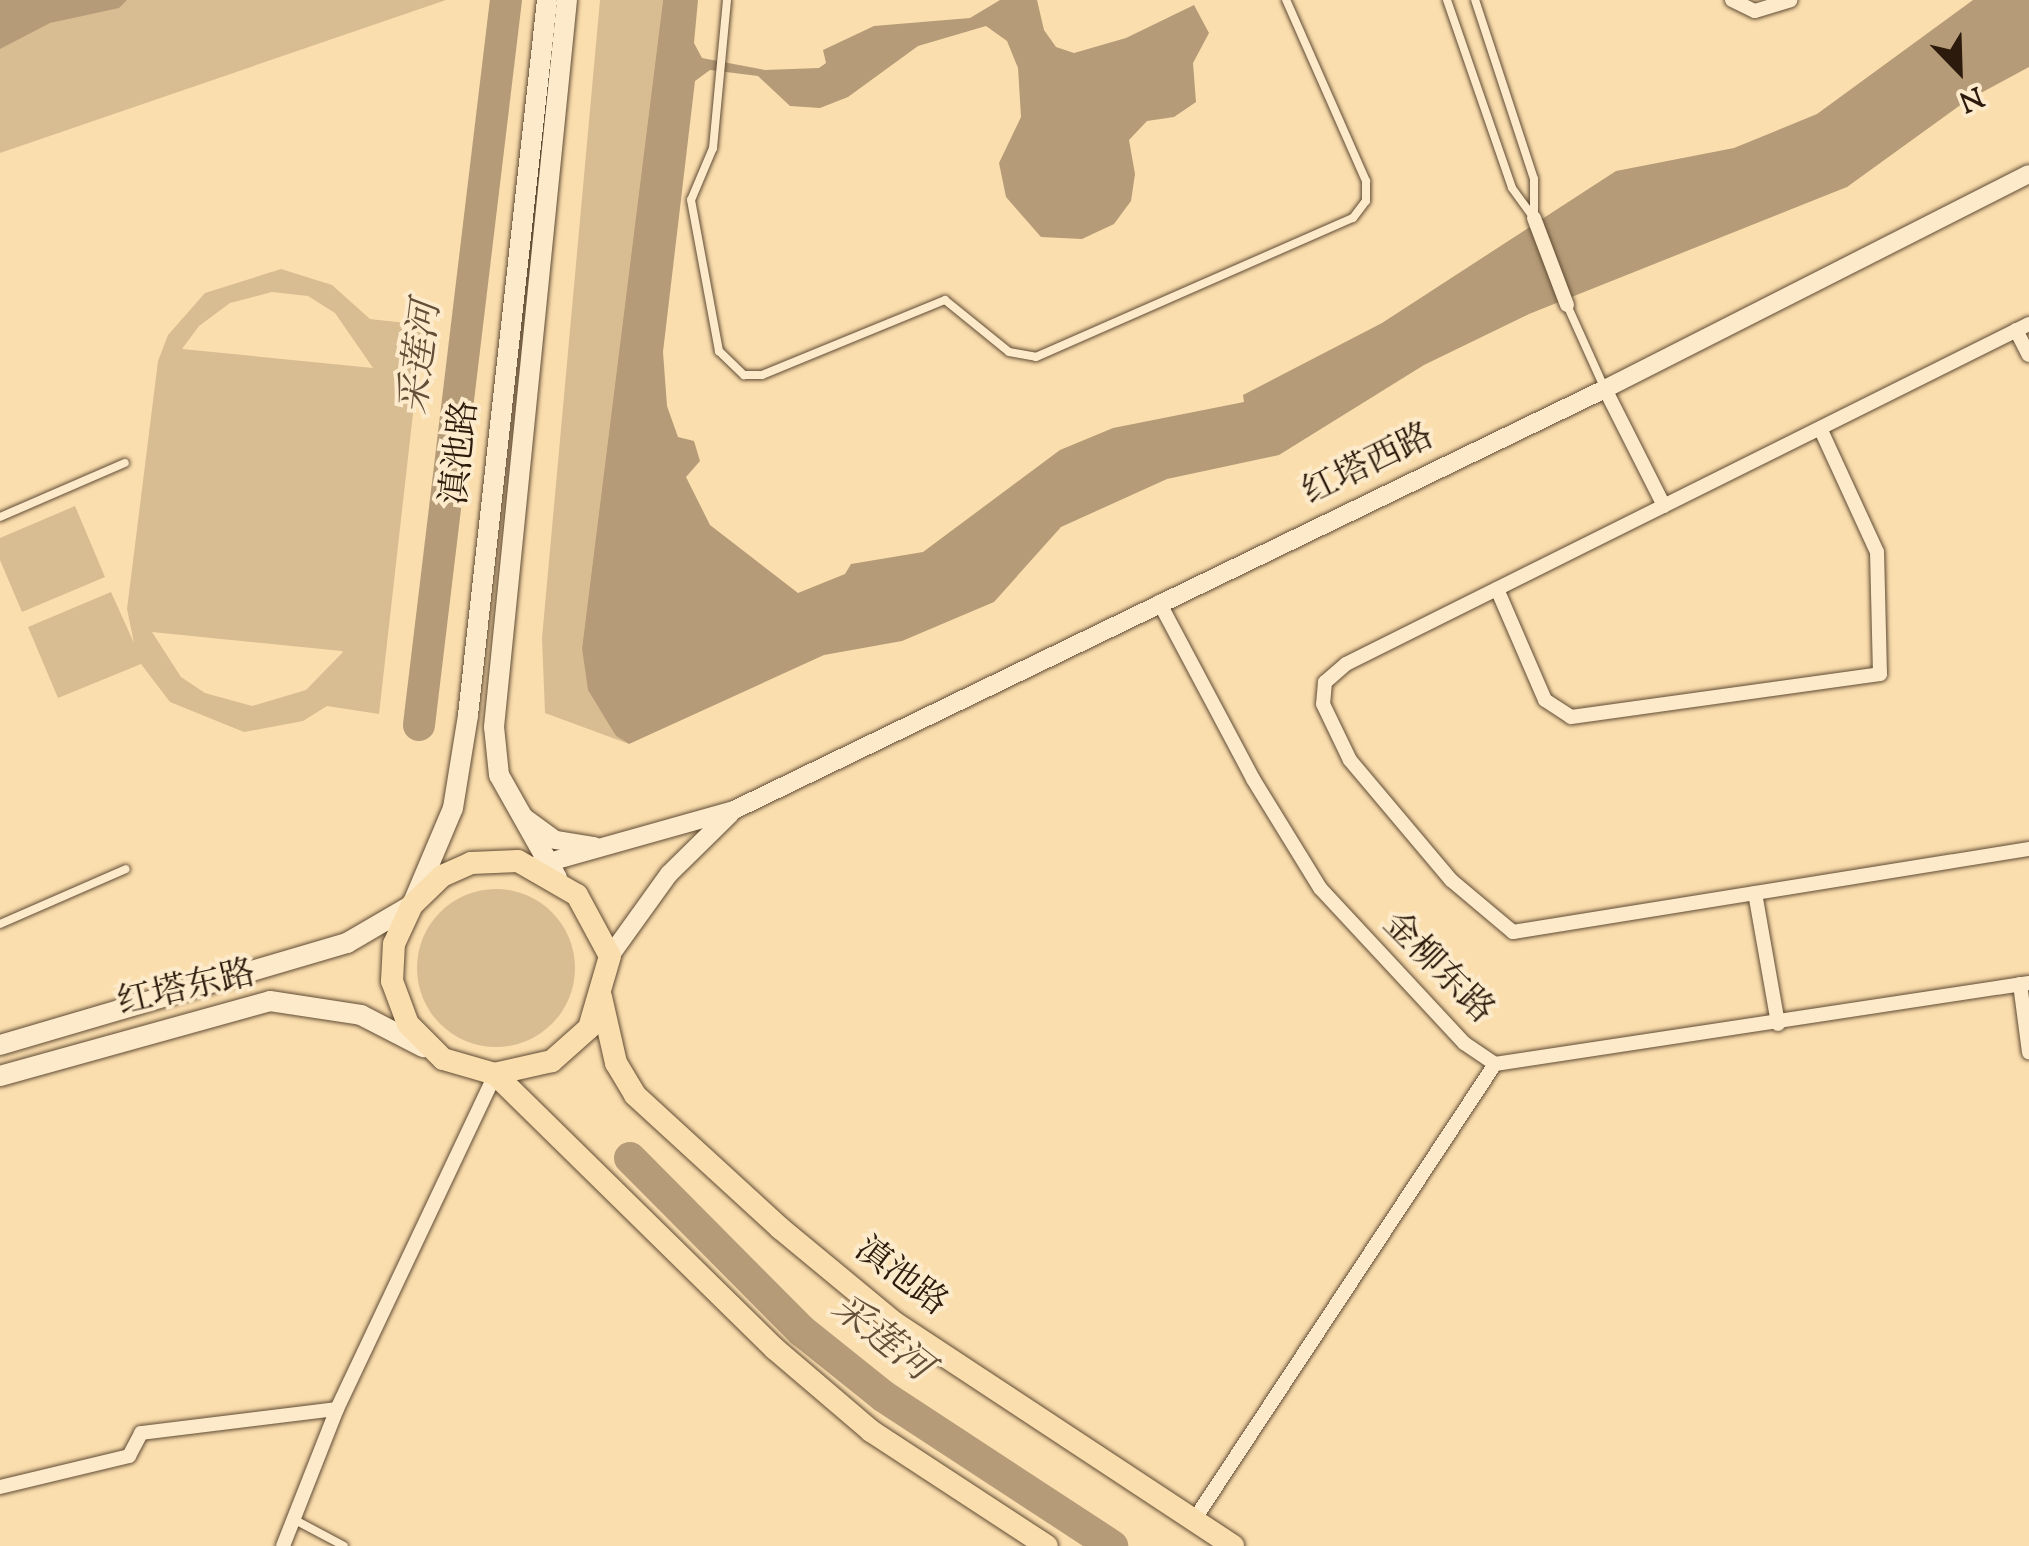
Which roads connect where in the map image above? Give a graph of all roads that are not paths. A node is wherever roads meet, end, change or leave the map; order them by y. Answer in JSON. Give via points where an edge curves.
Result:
{"nodes":[{"id":1,"x":546,"y":0,"type":"edge"},
{"id":2,"x":567,"y":0,"type":"edge"},
{"id":3,"x":727,"y":0,"type":"edge"},
{"id":4,"x":1286,"y":0,"type":"edge"},
{"id":5,"x":1448,"y":0,"type":"edge"},
{"id":6,"x":1475,"y":0,"type":"edge"},
{"id":7,"x":1732,"y":0,"type":"edge"},
{"id":8,"x":1790,"y":0,"type":"edge"},
{"id":9,"x":2029,"y":174,"type":"edge"},
{"id":10,"x":1534,"y":218,"type":"junction"},
{"id":11,"x":1566,"y":305,"type":"joint"},
{"id":12,"x":2023,"y":327,"type":"edge"},
{"id":13,"x":2029,"y":355,"type":"edge"},
{"id":14,"x":1605,"y":388,"type":"junction"},
{"id":15,"x":1820,"y":428,"type":"junction"},
{"id":16,"x":126,"y":463,"type":"dead end"},
{"id":17,"x":1664,"y":506,"type":"junction"},
{"id":18,"x":0,"y":517,"type":"edge"},
{"id":19,"x":1497,"y":589,"type":"junction"},
{"id":20,"x":1159,"y":602,"type":"junction"},
{"id":21,"x":734,"y":810,"type":"junction"},
{"id":22,"x":521,"y":815,"type":"junction"},
{"id":23,"x":601,"y":848,"type":"junction"},
{"id":24,"x":2029,"y":849,"type":"edge"},
{"id":25,"x":126,"y":869,"type":"dead end"},
{"id":26,"x":546,"y":869,"type":"junction"},
{"id":27,"x":1755,"y":893,"type":"junction"},
{"id":28,"x":412,"y":905,"type":"junction"},
{"id":29,"x":0,"y":924,"type":"edge"},
{"id":30,"x":610,"y":956,"type":"junction"},
{"id":31,"x":2024,"y":983,"type":"edge"},
{"id":32,"x":600,"y":997,"type":"junction"},
{"id":33,"x":1778,"y":1024,"type":"junction"},
{"id":34,"x":0,"y":1045,"type":"edge"},
{"id":35,"x":2029,"y":1052,"type":"edge"},
{"id":36,"x":443,"y":1058,"type":"junction"},
{"id":37,"x":1495,"y":1064,"type":"junction"},
{"id":38,"x":495,"y":1074,"type":"junction"},
{"id":39,"x":0,"y":1076,"type":"edge"},
{"id":40,"x":337,"y":1409,"type":"junction"},
{"id":41,"x":0,"y":1487,"type":"edge"},
{"id":42,"x":1194,"y":1520,"type":"junction"},
{"id":43,"x":297,"y":1521,"type":"junction"},
{"id":44,"x":282,"y":1546,"type":"edge"},
{"id":45,"x":344,"y":1546,"type":"edge"},
{"id":46,"x":1046,"y":1546,"type":"edge"},
{"id":47,"x":1233,"y":1546,"type":"edge"}],
"edges":[{"from":1,"to":28,"type":"main road","name":"滇池路","via":[[468,715],[453,808]]},
{"from":2,"to":22,"type":"main road","name":"滇池路","via":[[494,727],[499,776]]},
{"from":3,"to":4,"type":"lane","via":[[714,148],[691,200],[719,350],[744,375],[762,375],[945,300],[1009,352],[1036,357],[1353,218],[1366,201],[1366,182]]},
{"from":5,"to":10,"type":"lane","via":[[1512,188]]},
{"from":6,"to":10,"type":"lane","via":[[1534,179]]},
{"from":7,"to":8,"type":"street","via":[[1755,11]]},
{"from":9,"to":14,"type":"street","name":"红塔西路"},
{"from":10,"to":11,"type":"street"},
{"from":11,"to":14,"type":"lane"},
{"from":12,"to":13,"type":"street"},
{"from":12,"to":15,"type":"street"},
{"from":14,"to":17,"type":"street"},
{"from":14,"to":20,"type":"street","name":"红塔西路"},
{"from":15,"to":17,"type":"street"},
{"from":15,"to":19,"type":"street","via":[[1877,552],[1880,674],[1571,717],[1545,700]]},
{"from":16,"to":18,"type":"lane"},
{"from":17,"to":19,"type":"street"},
{"from":19,"to":27,"type":"street","via":[[1346,664],[1325,682],[1323,704],[1350,760],[1451,880],[1513,932]]},
{"from":20,"to":21,"type":"street","name":"红塔西路"},
{"from":20,"to":37,"type":"street","name":"金柳东路","via":[[1252,779],[1320,888],[1451,1030]]},
{"from":21,"to":23,"type":"street"},
{"from":21,"to":30,"type":"street","via":[[669,874]]},
{"from":22,"to":23,"type":"street","via":[[556,840]]},
{"from":22,"to":26,"type":"main road","name":"滇池路"},
{"from":23,"to":26,"type":"street"},
{"from":24,"to":27,"type":"street"},
{"from":25,"to":29,"type":"lane"},
{"from":26,"to":28,"type":"main road","via":[[471,863],[442,876]]},
{"from":26,"to":30,"type":"main road","via":[[577,895]]},
{"from":27,"to":33,"type":"street"},
{"from":28,"to":34,"type":"main road","name":"红塔东路","via":[[347,942]]},
{"from":28,"to":36,"type":"main road","via":[[394,944],[392,980],[408,1024]]},
{"from":30,"to":32,"type":"main road"},
{"from":31,"to":33,"type":"street","name":"金柳东路"},
{"from":31,"to":35,"type":"street"},
{"from":32,"to":38,"type":"main road","via":[[588,1028],[552,1061]]},
{"from":32,"to":42,"type":"main road","name":"滇池路","via":[[616,1064],[635,1095],[780,1228],[895,1323]]},
{"from":33,"to":37,"type":"street","name":"金柳东路"},
{"from":36,"to":38,"type":"main road"},
{"from":36,"to":39,"type":"main road","name":"红塔东路","via":[[361,1015],[270,1001]]},
{"from":37,"to":42,"type":"street"},
{"from":38,"to":40,"type":"street"},
{"from":38,"to":46,"type":"main road","via":[[844,1408]]},
{"from":40,"to":41,"type":"street","via":[[141,1433],[129,1456]]},
{"from":40,"to":43,"type":"street"},
{"from":42,"to":47,"type":"main road","name":"滇池路"},
{"from":43,"to":44,"type":"street"},
{"from":43,"to":45,"type":"lane"}]}
